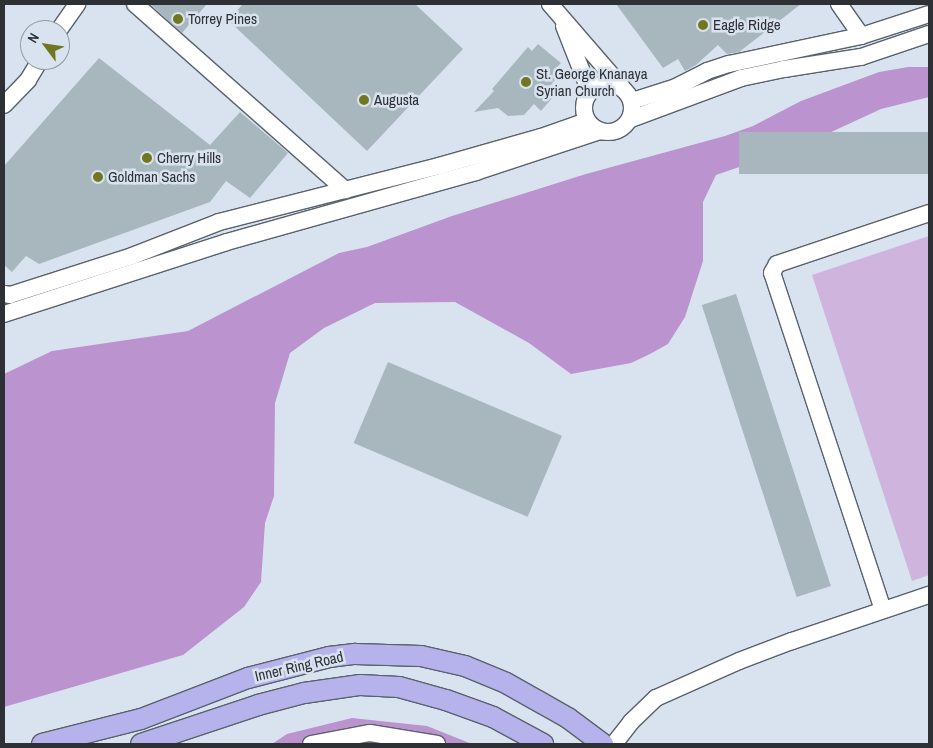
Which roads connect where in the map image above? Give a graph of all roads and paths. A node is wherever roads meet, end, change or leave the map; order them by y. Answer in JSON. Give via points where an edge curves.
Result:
{"nodes":[{"id":1,"x":75,"y":4,"type":"edge"},
{"id":2,"x":134,"y":4,"type":"edge"},
{"id":3,"x":838,"y":4,"type":"edge"},
{"id":4,"x":555,"y":9,"type":"edge"},
{"id":5,"x":929,"y":14,"type":"edge"},
{"id":6,"x":65,"y":20,"type":"edge"},
{"id":7,"x":929,"y":34,"type":"edge"},
{"id":8,"x":861,"y":36,"type":"junction"},
{"id":9,"x":34,"y":70,"type":"edge"},
{"id":10,"x":622,"y":87,"type":"junction"},
{"id":11,"x":590,"y":92,"type":"junction"},
{"id":12,"x":632,"y":101,"type":"junction"},
{"id":13,"x":4,"y":105,"type":"edge"},
{"id":14,"x":631,"y":119,"type":"junction"},
{"id":15,"x":587,"y":121,"type":"junction"},
{"id":16,"x":600,"y":131,"type":"junction"},
{"id":17,"x":346,"y":190,"type":"junction"},
{"id":18,"x":929,"y":214,"type":"edge"},
{"id":19,"x":4,"y":294,"type":"edge"},
{"id":20,"x":4,"y":314,"type":"edge"},
{"id":21,"x":929,"y":594,"type":"edge"},
{"id":22,"x":883,"y":610,"type":"junction"},
{"id":23,"x":42,"y":744,"type":"edge"},
{"id":24,"x":141,"y":744,"type":"edge"},
{"id":25,"x":311,"y":744,"type":"edge"},
{"id":26,"x":437,"y":744,"type":"edge"},
{"id":27,"x":543,"y":744,"type":"edge"},
{"id":28,"x":603,"y":744,"type":"edge"},
{"id":29,"x":614,"y":744,"type":"edge"}],
"edges":[{"from":1,"to":6,"type":"street"},
{"from":2,"to":17,"type":"street"},
{"from":3,"to":8,"type":"street"},
{"from":4,"to":10,"type":"street"},
{"from":4,"to":11,"type":"street"},
{"from":5,"to":8,"type":"street"},
{"from":7,"to":14,"type":"street","via":[[861,57],[741,78]]},
{"from":8,"to":12,"type":"street","via":[[729,64],[676,87]]},
{"from":9,"to":13,"type":"street"},
{"from":10,"to":11,"type":"street","via":[[604,84]]},
{"from":10,"to":12,"type":"street"},
{"from":11,"to":15,"type":"street","via":[[584,106]]},
{"from":12,"to":14,"type":"street"},
{"from":14,"to":16,"type":"street","via":[[618,131]]},
{"from":15,"to":16,"type":"street"},
{"from":15,"to":17,"type":"street"},
{"from":16,"to":20,"type":"street","via":[[476,172],[227,242]]},
{"from":17,"to":19,"type":"street","via":[[219,222],[132,256],[10,295]]},
{"from":18,"to":22,"type":"street","via":[[777,264],[772,273]]},
{"from":21,"to":22,"type":"street"},
{"from":22,"to":29,"type":"street","via":[[748,657],[656,698]]},
{"from":23,"to":28,"type":"main road","name":"Inner Ring Road","via":[[141,719],[248,678],[329,657],[355,654],[421,656],[465,666],[506,683],[568,718]]},
{"from":24,"to":27,"type":"main road","name":"Inner Ring Road","via":[[258,705],[304,693],[360,685],[399,687],[446,700],[493,717]]},
{"from":25,"to":26,"type":"street","via":[[370,732]]}]}
